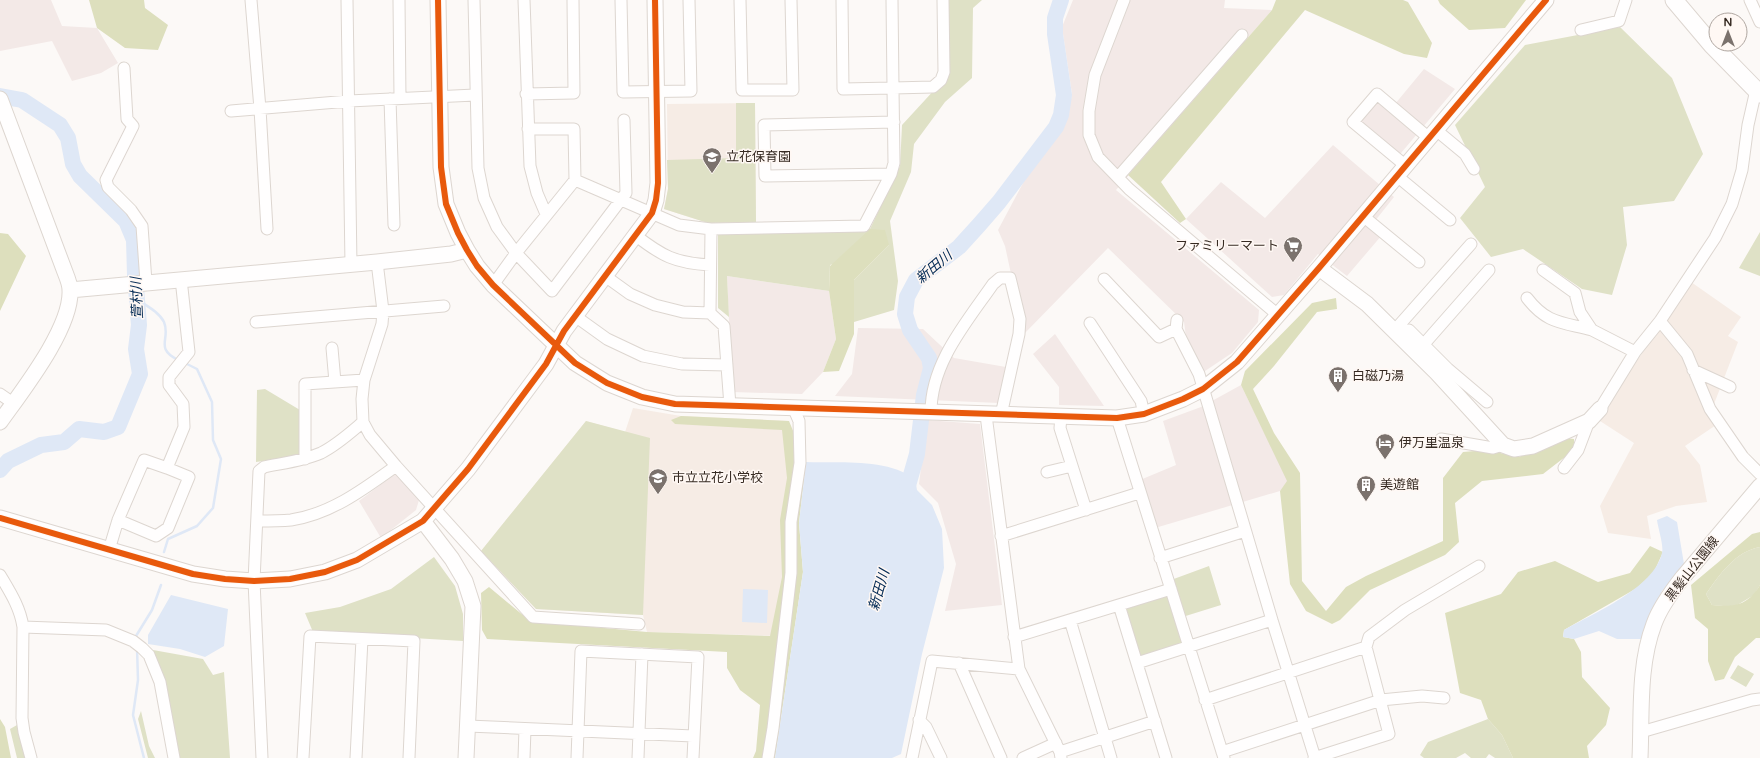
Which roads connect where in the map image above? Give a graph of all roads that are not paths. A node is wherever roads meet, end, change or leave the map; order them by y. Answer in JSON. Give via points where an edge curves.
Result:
{"nodes":[{"id":1,"x":251,"y":0,"type":"edge"},
{"id":2,"x":347,"y":0,"type":"edge"},
{"id":3,"x":399,"y":0,"type":"edge"},
{"id":4,"x":438,"y":0,"type":"edge"},
{"id":5,"x":474,"y":0,"type":"edge"},
{"id":6,"x":524,"y":0,"type":"edge"},
{"id":7,"x":573,"y":0,"type":"edge"},
{"id":8,"x":621,"y":0,"type":"edge"},
{"id":9,"x":655,"y":0,"type":"edge"},
{"id":10,"x":689,"y":0,"type":"edge"},
{"id":11,"x":740,"y":0,"type":"edge"},
{"id":12,"x":791,"y":0,"type":"edge"},
{"id":13,"x":842,"y":0,"type":"edge"},
{"id":14,"x":892,"y":0,"type":"edge"},
{"id":15,"x":943,"y":0,"type":"edge"},
{"id":16,"x":1124,"y":0,"type":"edge"},
{"id":17,"x":1546,"y":0,"type":"edge"},
{"id":18,"x":1626,"y":0,"type":"edge"},
{"id":19,"x":1674,"y":0,"type":"edge"},
{"id":20,"x":1750,"y":0,"type":"edge"},
{"id":21,"x":1760,"y":22,"type":"edge"},
{"id":22,"x":1581,"y":30,"type":"dead end"},
{"id":23,"x":1242,"y":35,"type":"dead end"},
{"id":24,"x":124,"y":68,"type":"dead end"},
{"id":25,"x":893,"y":88,"type":"junction"},
{"id":26,"x":657,"y":92,"type":"junction"},
{"id":27,"x":1758,"y":92,"type":"edge"},
{"id":28,"x":526,"y":94,"type":"junction"},
{"id":29,"x":476,"y":95,"type":"junction"},
{"id":30,"x":440,"y":97,"type":"junction"},
{"id":31,"x":0,"y":99,"type":"edge"},
{"id":32,"x":395,"y":99,"type":"junction"},
{"id":33,"x":349,"y":100,"type":"junction"},
{"id":34,"x":260,"y":109,"type":"junction"},
{"id":35,"x":231,"y":112,"type":"dead end"},
{"id":36,"x":624,"y":120,"type":"dead end"},
{"id":37,"x":894,"y":122,"type":"junction"},
{"id":38,"x":528,"y":129,"type":"junction"},
{"id":39,"x":1433,"y":134,"type":"junction"},
{"id":40,"x":1474,"y":169,"type":"dead end"},
{"id":41,"x":1402,"y":171,"type":"junction"},
{"id":42,"x":891,"y":174,"type":"junction"},
{"id":43,"x":1118,"y":177,"type":"junction"},
{"id":44,"x":575,"y":180,"type":"junction"},
{"id":45,"x":622,"y":200,"type":"junction"},
{"id":46,"x":652,"y":213,"type":"junction"},
{"id":47,"x":546,"y":214,"type":"junction"},
{"id":48,"x":1364,"y":216,"type":"junction"},
{"id":49,"x":1450,"y":220,"type":"dead end"},
{"id":50,"x":394,"y":225,"type":"dead end"},
{"id":51,"x":266,"y":229,"type":"dead end"},
{"id":52,"x":711,"y":229,"type":"junction"},
{"id":53,"x":635,"y":236,"type":"junction"},
{"id":54,"x":1471,"y":244,"type":"dead end"},
{"id":55,"x":466,"y":250,"type":"junction"},
{"id":56,"x":516,"y":253,"type":"junction"},
{"id":57,"x":377,"y":262,"type":"junction"},
{"id":58,"x":1419,"y":262,"type":"dead end"},
{"id":59,"x":351,"y":265,"type":"junction"},
{"id":60,"x":710,"y":265,"type":"junction"},
{"id":61,"x":1319,"y":268,"type":"junction"},
{"id":62,"x":1489,"y":270,"type":"dead end"},
{"id":63,"x":1543,"y":270,"type":"dead end"},
{"id":64,"x":605,"y":276,"type":"junction"},
{"id":65,"x":181,"y":279,"type":"junction"},
{"id":66,"x":1104,"y":279,"type":"dead end"},
{"id":67,"x":146,"y":282,"type":"junction"},
{"id":68,"x":493,"y":285,"type":"junction"},
{"id":69,"x":70,"y":290,"type":"junction"},
{"id":70,"x":1527,"y":298,"type":"dead end"},
{"id":71,"x":444,"y":306,"type":"dead end"},
{"id":72,"x":383,"y":311,"type":"junction"},
{"id":73,"x":710,"y":313,"type":"junction"},
{"id":74,"x":1278,"y":315,"type":"junction"},
{"id":75,"x":575,"y":316,"type":"junction"},
{"id":76,"x":1660,"y":321,"type":"junction"},
{"id":77,"x":256,"y":322,"type":"dead end"},
{"id":78,"x":1090,"y":323,"type":"dead end"},
{"id":79,"x":1592,"y":330,"type":"junction"},
{"id":80,"x":1397,"y":334,"type":"junction"},
{"id":81,"x":1424,"y":344,"type":"junction"},
{"id":82,"x":556,"y":346,"type":"junction"},
{"id":83,"x":332,"y":348,"type":"dead end"},
{"id":84,"x":1635,"y":352,"type":"junction"},
{"id":85,"x":727,"y":365,"type":"junction"},
{"id":86,"x":1693,"y":370,"type":"junction"},
{"id":87,"x":364,"y":380,"type":"junction"},
{"id":88,"x":335,"y":382,"type":"junction"},
{"id":89,"x":1730,"y":387,"type":"dead end"},
{"id":90,"x":1203,"y":389,"type":"junction"},
{"id":91,"x":0,"y":394,"type":"edge"},
{"id":92,"x":1487,"y":402,"type":"dead end"},
{"id":93,"x":13,"y":403,"type":"junction"},
{"id":94,"x":730,"y":406,"type":"junction"},
{"id":95,"x":794,"y":407,"type":"junction"},
{"id":96,"x":1600,"y":410,"type":"joint"},
{"id":97,"x":932,"y":412,"type":"junction"},
{"id":98,"x":1144,"y":414,"type":"junction"},
{"id":99,"x":986,"y":415,"type":"junction"},
{"id":100,"x":1001,"y":415,"type":"junction"},
{"id":101,"x":1061,"y":418,"type":"junction"},
{"id":102,"x":1117,"y":418,"type":"junction"},
{"id":103,"x":1589,"y":421,"type":"junction"},
{"id":104,"x":0,"y":422,"type":"edge"},
{"id":105,"x":363,"y":422,"type":"junction"},
{"id":106,"x":1441,"y":439,"type":"dead end"},
{"id":107,"x":1503,"y":445,"type":"junction"},
{"id":108,"x":305,"y":459,"type":"junction"},
{"id":109,"x":396,"y":466,"type":"junction"},
{"id":110,"x":1072,"y":466,"type":"junction"},
{"id":111,"x":167,"y":468,"type":"junction"},
{"id":112,"x":1564,"y":468,"type":"dead end"},
{"id":113,"x":1048,"y":472,"type":"dead end"},
{"id":114,"x":1760,"y":474,"type":"edge"},
{"id":115,"x":1760,"y":486,"type":"edge"},
{"id":116,"x":1139,"y":493,"type":"junction"},
{"id":117,"x":435,"y":508,"type":"junction"},
{"id":118,"x":1086,"y":510,"type":"junction"},
{"id":119,"x":0,"y":518,"type":"edge"},
{"id":120,"x":118,"y":520,"type":"junction"},
{"id":121,"x":423,"y":521,"type":"junction"},
{"id":122,"x":257,"y":522,"type":"junction"},
{"id":123,"x":1245,"y":530,"type":"junction"},
{"id":124,"x":1001,"y":536,"type":"junction"},
{"id":125,"x":109,"y":550,"type":"junction"},
{"id":126,"x":1160,"y":558,"type":"junction"},
{"id":127,"x":1479,"y":566,"type":"dead end"},
{"id":128,"x":0,"y":575,"type":"edge"},
{"id":129,"x":254,"y":581,"type":"junction"},
{"id":130,"x":1170,"y":589,"type":"junction"},
{"id":131,"x":1119,"y":605,"type":"junction"},
{"id":132,"x":1070,"y":620,"type":"junction"},
{"id":133,"x":1272,"y":620,"type":"junction"},
{"id":134,"x":640,"y":624,"type":"dead end"},
{"id":135,"x":23,"y":627,"type":"junction"},
{"id":136,"x":1014,"y":637,"type":"junction"},
{"id":137,"x":362,"y":639,"type":"junction"},
{"id":138,"x":1188,"y":646,"type":"junction"},
{"id":139,"x":1366,"y":647,"type":"junction"},
{"id":140,"x":642,"y":654,"type":"junction"},
{"id":141,"x":1137,"y":662,"type":"junction"},
{"id":142,"x":959,"y":663,"type":"junction"},
{"id":143,"x":1018,"y":669,"type":"junction"},
{"id":144,"x":1289,"y":673,"type":"junction"},
{"id":145,"x":1444,"y":698,"type":"dead end"},
{"id":146,"x":1760,"y":699,"type":"edge"},
{"id":147,"x":1205,"y":700,"type":"junction"},
{"id":148,"x":1380,"y":700,"type":"junction"},
{"id":149,"x":919,"y":720,"type":"junction"},
{"id":150,"x":1155,"y":721,"type":"junction"},
{"id":151,"x":1305,"y":725,"type":"junction"},
{"id":152,"x":468,"y":726,"type":"junction"},
{"id":153,"x":525,"y":728,"type":"junction"},
{"id":154,"x":577,"y":731,"type":"junction"},
{"id":155,"x":1641,"y":732,"type":"junction"},
{"id":156,"x":638,"y":734,"type":"junction"},
{"id":157,"x":693,"y":736,"type":"junction"},
{"id":158,"x":1105,"y":737,"type":"junction"},
{"id":159,"x":1059,"y":751,"type":"edge"},
{"id":160,"x":1223,"y":755,"type":"edge"},
{"id":161,"x":31,"y":758,"type":"edge"},
{"id":162,"x":174,"y":758,"type":"edge"},
{"id":163,"x":262,"y":758,"type":"edge"},
{"id":164,"x":303,"y":758,"type":"edge"},
{"id":165,"x":356,"y":758,"type":"edge"},
{"id":166,"x":409,"y":758,"type":"edge"},
{"id":167,"x":466,"y":758,"type":"edge"},
{"id":168,"x":524,"y":758,"type":"edge"},
{"id":169,"x":577,"y":758,"type":"edge"},
{"id":170,"x":638,"y":758,"type":"edge"},
{"id":171,"x":693,"y":758,"type":"edge"},
{"id":172,"x":768,"y":758,"type":"edge"},
{"id":173,"x":912,"y":758,"type":"edge"},
{"id":174,"x":941,"y":758,"type":"edge"},
{"id":175,"x":1001,"y":758,"type":"edge"},
{"id":176,"x":1023,"y":758,"type":"edge"},
{"id":177,"x":1111,"y":758,"type":"edge"},
{"id":178,"x":1166,"y":758,"type":"edge"},
{"id":179,"x":1315,"y":758,"type":"edge"},
{"id":180,"x":1640,"y":758,"type":"edge"}],
"edges":[{"from":1,"to":34,"type":"street"},
{"from":2,"to":33,"type":"street"},
{"from":3,"to":32,"type":"street"},
{"from":4,"to":30,"type":"street"},
{"from":5,"to":29,"type":"street"},
{"from":6,"to":28,"type":"street"},
{"from":7,"to":28,"type":"street","via":[[574,93]]},
{"from":8,"to":26,"type":"street","via":[[623,92]]},
{"from":9,"to":26,"type":"street"},
{"from":10,"to":26,"type":"street","via":[[691,91]]},
{"from":11,"to":12,"type":"street","via":[[742,90],[793,90]]},
{"from":13,"to":25,"type":"street","via":[[843,89]]},
{"from":14,"to":25,"type":"street"},
{"from":15,"to":25,"type":"street","via":[[944,72],[941,80],[934,87]]},
{"from":16,"to":43,"type":"street","via":[[1095,75],[1089,111],[1089,135],[1098,157]]},
{"from":17,"to":39,"type":"street"},
{"from":18,"to":22,"type":"street","via":[[1619,21]]},
{"from":19,"to":27,"type":"main road","via":[[1712,45]]},
{"from":20,"to":21,"type":"street"},
{"from":23,"to":43,"type":"street"},
{"from":24,"to":67,"type":"street","via":[[127,120],[133,126],[106,180],[108,187],[142,226]]},
{"from":25,"to":37,"type":"street"},
{"from":26,"to":46,"type":"street","via":[[658,183]]},
{"from":27,"to":76,"type":"street","via":[[1748,125],[1742,170],[1732,204],[1715,238]]},
{"from":28,"to":38,"type":"street"},
{"from":29,"to":30,"type":"street"},
{"from":29,"to":56,"type":"street","via":[[478,168],[484,198],[497,227]]},
{"from":30,"to":32,"type":"street"},
{"from":30,"to":55,"type":"street","via":[[441,167],[446,204]]},
{"from":31,"to":69,"type":"street"},
{"from":32,"to":33,"type":"street"},
{"from":32,"to":50,"type":"street"},
{"from":33,"to":34,"type":"street"},
{"from":33,"to":59,"type":"street"},
{"from":34,"to":35,"type":"street"},
{"from":34,"to":51,"type":"street"},
{"from":36,"to":45,"type":"street","via":[[626,193]]},
{"from":37,"to":42,"type":"street","via":[[894,162]]},
{"from":37,"to":42,"type":"street","via":[[764,125],[765,176]]},
{"from":38,"to":44,"type":"street","via":[[574,129]]},
{"from":38,"to":47,"type":"street","via":[[530,166]]},
{"from":39,"to":40,"type":"street","via":[[1465,154]]},
{"from":39,"to":41,"type":"street"},
{"from":39,"to":41,"type":"street","via":[[1377,94],[1353,122]]},
{"from":41,"to":48,"type":"street"},
{"from":41,"to":49,"type":"street"},
{"from":42,"to":52,"type":"street","via":[[864,226]]},
{"from":43,"to":74,"type":"street"},
{"from":44,"to":45,"type":"street"},
{"from":44,"to":47,"type":"street"},
{"from":45,"to":46,"type":"street"},
{"from":45,"to":56,"type":"street","via":[[552,291]]},
{"from":46,"to":52,"type":"street","via":[[679,225]]},
{"from":46,"to":53,"type":"street"},
{"from":47,"to":56,"type":"street"},
{"from":48,"to":58,"type":"street"},
{"from":48,"to":61,"type":"street"},
{"from":52,"to":60,"type":"street"},
{"from":53,"to":60,"type":"street","via":[[672,259],[689,264]]},
{"from":53,"to":64,"type":"street"},
{"from":54,"to":80,"type":"street"},
{"from":55,"to":57,"type":"street"},
{"from":55,"to":68,"type":"street"},
{"from":56,"to":68,"type":"street"},
{"from":57,"to":59,"type":"street"},
{"from":57,"to":72,"type":"street"},
{"from":59,"to":65,"type":"street"},
{"from":60,"to":73,"type":"street"},
{"from":61,"to":74,"type":"street"},
{"from":61,"to":80,"type":"street","via":[[1367,304]]},
{"from":62,"to":81,"type":"street"},
{"from":63,"to":79,"type":"street","via":[[1575,293],[1580,312]]},
{"from":64,"to":73,"type":"street","via":[[630,294],[655,306],[683,312]]},
{"from":64,"to":75,"type":"street"},
{"from":65,"to":67,"type":"street"},
{"from":65,"to":111,"type":"street","via":[[189,352],[169,377],[169,385],[183,404],[184,427]]},
{"from":66,"to":90,"type":"street","via":[[1160,336],[1176,324]]},
{"from":67,"to":69,"type":"street"},
{"from":68,"to":82,"type":"street"},
{"from":69,"to":93,"type":"street","via":[[68,310],[57,335]]},
{"from":70,"to":79,"type":"street","via":[[1536,310],[1550,320]]},
{"from":71,"to":72,"type":"street"},
{"from":72,"to":77,"type":"street"},
{"from":72,"to":87,"type":"street","via":[[382,324]]},
{"from":73,"to":85,"type":"street","via":[[724,326]]},
{"from":74,"to":90,"type":"street","via":[[1237,362]]},
{"from":75,"to":82,"type":"street"},
{"from":75,"to":85,"type":"street","via":[[607,339],[643,356],[682,364]]},
{"from":76,"to":84,"type":"street"},
{"from":76,"to":86,"type":"street","via":[[1687,354]]},
{"from":78,"to":98,"type":"street","via":[[1141,401]]},
{"from":79,"to":84,"type":"street"},
{"from":80,"to":81,"type":"street","via":[[1409,330]]},
{"from":80,"to":107,"type":"street"},
{"from":81,"to":92,"type":"street","via":[[1448,369]]},
{"from":82,"to":94,"type":"street","via":[[575,364],[607,383],[642,397],[674,404]]},
{"from":82,"to":117,"type":"street","via":[[546,364],[468,469]]},
{"from":83,"to":88,"type":"street"},
{"from":84,"to":96,"type":"street"},
{"from":85,"to":94,"type":"street"},
{"from":86,"to":89,"type":"street"},
{"from":86,"to":114,"type":"street","via":[[1710,409],[1743,457]]},
{"from":87,"to":88,"type":"street"},
{"from":87,"to":105,"type":"street"},
{"from":88,"to":108,"type":"street","via":[[305,384]]},
{"from":90,"to":98,"type":"street"},
{"from":90,"to":123,"type":"street"},
{"from":91,"to":93,"type":"street"},
{"from":93,"to":104,"type":"street"},
{"from":94,"to":95,"type":"street"},
{"from":95,"to":97,"type":"street"},
{"from":95,"to":172,"type":"street","via":[[799,421],[800,463],[791,522],[791,573]]},
{"from":96,"to":103,"type":"street"},
{"from":97,"to":99,"type":"street"},
{"from":97,"to":100,"type":"street","via":[[932,396],[946,353],[993,284],[1000,278],[1010,278],[1020,319]]},
{"from":98,"to":102,"type":"street"},
{"from":99,"to":100,"type":"street"},
{"from":99,"to":124,"type":"street"},
{"from":100,"to":101,"type":"street"},
{"from":101,"to":102,"type":"street"},
{"from":101,"to":110,"type":"street","via":[[1060,428]]},
{"from":102,"to":116,"type":"street"},
{"from":103,"to":107,"type":"street","via":[[1533,446],[1514,449]]},
{"from":103,"to":112,"type":"street","via":[[1578,450]]},
{"from":105,"to":108,"type":"street","via":[[321,453]]},
{"from":105,"to":109,"type":"street","via":[[370,435]]},
{"from":106,"to":107,"type":"street","via":[[1492,448]]},
{"from":108,"to":122,"type":"street","via":[[264,467],[259,471]]},
{"from":109,"to":117,"type":"street"},
{"from":109,"to":122,"type":"street","via":[[358,494],[323,511],[292,520]]},
{"from":110,"to":113,"type":"street"},
{"from":110,"to":118,"type":"street"},
{"from":111,"to":120,"type":"street","via":[[144,460]]},
{"from":111,"to":120,"type":"street","via":[[189,476],[168,528],[156,536]]},
{"from":115,"to":155,"type":"street","name":"黒髪山公園線","via":[[1683,577],[1654,622],[1645,656]]},
{"from":116,"to":118,"type":"street"},
{"from":116,"to":126,"type":"street"},
{"from":117,"to":121,"type":"street"},
{"from":117,"to":134,"type":"street","via":[[533,617]]},
{"from":118,"to":124,"type":"street"},
{"from":119,"to":125,"type":"street"},
{"from":120,"to":125,"type":"street"},
{"from":121,"to":129,"type":"street","via":[[357,560],[325,572],[290,579]]},
{"from":121,"to":152,"type":"street","via":[[465,581],[473,606]]},
{"from":122,"to":129,"type":"street"},
{"from":123,"to":126,"type":"street"},
{"from":123,"to":133,"type":"street"},
{"from":124,"to":136,"type":"street"},
{"from":125,"to":129,"type":"street","via":[[193,574]]},
{"from":126,"to":130,"type":"street"},
{"from":127,"to":139,"type":"street","via":[[1405,610],[1369,637]]},
{"from":128,"to":135,"type":"street","via":[[17,602]]},
{"from":129,"to":163,"type":"street"},
{"from":130,"to":131,"type":"street"},
{"from":130,"to":138,"type":"street"},
{"from":131,"to":132,"type":"street"},
{"from":131,"to":141,"type":"street"},
{"from":132,"to":136,"type":"street"},
{"from":132,"to":158,"type":"street"},
{"from":133,"to":138,"type":"street"},
{"from":133,"to":144,"type":"street"},
{"from":135,"to":161,"type":"street","via":[[22,718]]},
{"from":135,"to":162,"type":"street","via":[[106,630],[133,641],[142,648],[148,655],[160,682]]},
{"from":136,"to":143,"type":"street"},
{"from":137,"to":164,"type":"street","via":[[310,636]]},
{"from":137,"to":165,"type":"street"},
{"from":137,"to":166,"type":"street","via":[[414,641]]},
{"from":138,"to":141,"type":"street"},
{"from":138,"to":147,"type":"street"},
{"from":139,"to":144,"type":"street"},
{"from":139,"to":148,"type":"street"},
{"from":140,"to":154,"type":"street","via":[[580,651]]},
{"from":140,"to":156,"type":"street"},
{"from":140,"to":157,"type":"street","via":[[698,657]]},
{"from":141,"to":150,"type":"street"},
{"from":142,"to":143,"type":"street"},
{"from":142,"to":149,"type":"street","via":[[932,661]]},
{"from":142,"to":175,"type":"street"},
{"from":143,"to":159,"type":"street"},
{"from":144,"to":147,"type":"street"},
{"from":144,"to":151,"type":"street"},
{"from":145,"to":148,"type":"street","via":[[1422,696]]},
{"from":146,"to":155,"type":"street"},
{"from":147,"to":160,"type":"street"},
{"from":148,"to":151,"type":"street"},
{"from":148,"to":179,"type":"street","via":[[1390,734]]},
{"from":149,"to":173,"type":"street"},
{"from":149,"to":174,"type":"street","via":[[926,727]]},
{"from":150,"to":158,"type":"street"},
{"from":150,"to":178,"type":"street"},
{"from":151,"to":160,"type":"street"},
{"from":151,"to":179,"type":"street"},
{"from":152,"to":153,"type":"street"},
{"from":152,"to":167,"type":"street"},
{"from":153,"to":154,"type":"street"},
{"from":153,"to":168,"type":"street"},
{"from":154,"to":156,"type":"street"},
{"from":154,"to":169,"type":"street"},
{"from":155,"to":180,"type":"street","name":"黒髪山公園線"},
{"from":156,"to":157,"type":"street"},
{"from":156,"to":170,"type":"street"},
{"from":157,"to":171,"type":"street"},
{"from":158,"to":159,"type":"street"},
{"from":158,"to":177,"type":"street"},
{"from":159,"to":176,"type":"street"}]}
